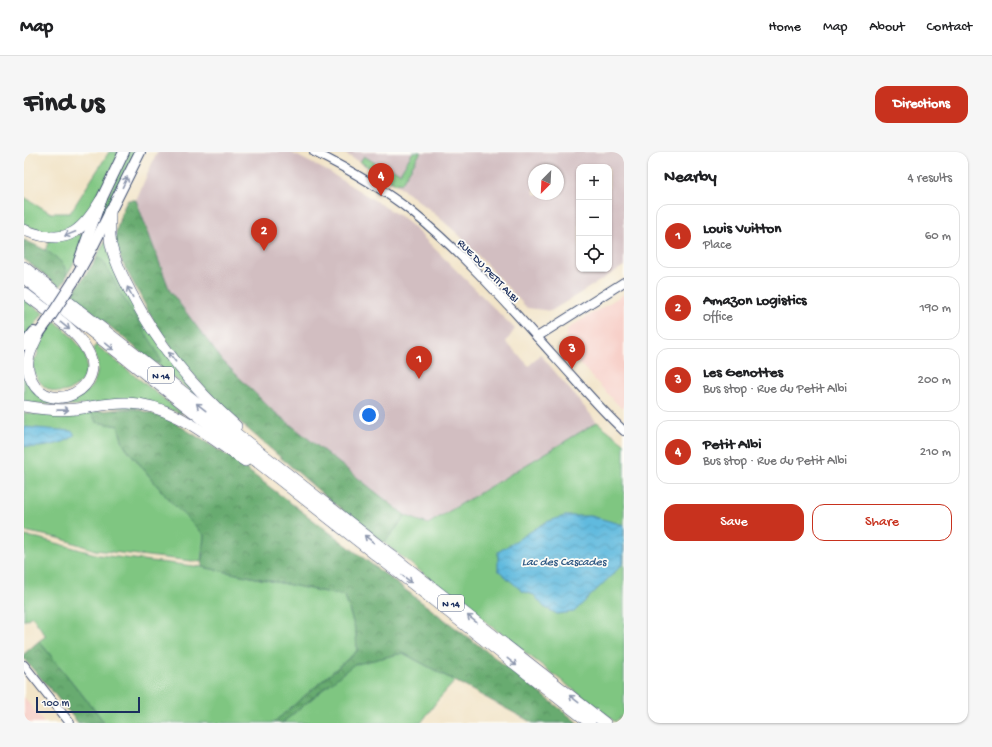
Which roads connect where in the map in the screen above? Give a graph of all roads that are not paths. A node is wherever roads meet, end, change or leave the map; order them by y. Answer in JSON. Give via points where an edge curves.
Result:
{"nodes":[{"id":1,"x":124,"y":152,"type":"edge"},
{"id":2,"x":140,"y":152,"type":"edge"},
{"id":3,"x":314,"y":152,"type":"edge"},
{"id":4,"x":101,"y":200,"type":"junction"},
{"id":5,"x":110,"y":212,"type":"junction"},
{"id":6,"x":24,"y":230,"type":"edge"},
{"id":7,"x":24,"y":267,"type":"edge"},
{"id":8,"x":24,"y":278,"type":"edge"},
{"id":9,"x":71,"y":281,"type":"junction"},
{"id":10,"x":624,"y":282,"type":"edge"},
{"id":11,"x":24,"y":293,"type":"edge"},
{"id":12,"x":45,"y":320,"type":"junction"},
{"id":13,"x":38,"y":335,"type":"junction"},
{"id":14,"x":537,"y":337,"type":"junction"},
{"id":15,"x":24,"y":345,"type":"edge"},
{"id":16,"x":24,"y":355,"type":"edge"},
{"id":17,"x":24,"y":406,"type":"edge"},
{"id":18,"x":624,"y":431,"type":"edge"},
{"id":19,"x":293,"y":485,"type":"junction"},
{"id":20,"x":24,"y":665,"type":"edge"},
{"id":21,"x":70,"y":723,"type":"edge"},
{"id":22,"x":590,"y":723,"type":"edge"},
{"id":23,"x":605,"y":723,"type":"edge"}],
"edges":[{"from":1,"to":4,"type":"main road"},
{"from":5,"to":2,"type":"main road","one_way":true},
{"from":3,"to":14,"type":"street","name":"RUE DU PETIT ALBI","via":[[369,182],[411,211],[463,258]]},
{"from":4,"to":6,"type":"highway","one_way":true,"via":[[88,220],[74,233],[52,237]]},
{"from":4,"to":9,"type":"main road"},
{"from":5,"to":9,"type":"main road","via":[[91,250]]},
{"from":19,"to":5,"type":"highway","one_way":true,"via":[[275,459],[209,401],[163,345],[138,306],[119,269],[111,245]]},
{"from":19,"to":7,"type":"highway","number":"N 14","one_way":true},
{"from":8,"to":19,"type":"highway","number":"N 14","one_way":true},
{"from":9,"to":12,"type":"main road"},
{"from":10,"to":14,"type":"street"},
{"from":11,"to":13,"type":"highway","one_way":true,"via":[[72,331],[88,351],[92,364],[90,376],[79,392],[57,397],[45,394],[34,384],[29,373],[28,360]]},
{"from":12,"to":13,"type":"main road"},
{"from":12,"to":15,"type":"main road"},
{"from":13,"to":16,"type":"main road"},
{"from":14,"to":18,"type":"street","name":"RUE DU PETIT ALBI"},
{"from":17,"to":19,"type":"highway","one_way":true,"via":[[67,410],[126,403],[154,408],[182,420],[263,473]]},
{"from":19,"to":22,"type":"highway","number":"N 14","one_way":true},
{"from":23,"to":19,"type":"highway","number":"N 14","one_way":true},
{"from":20,"to":21,"type":"street"}]}
